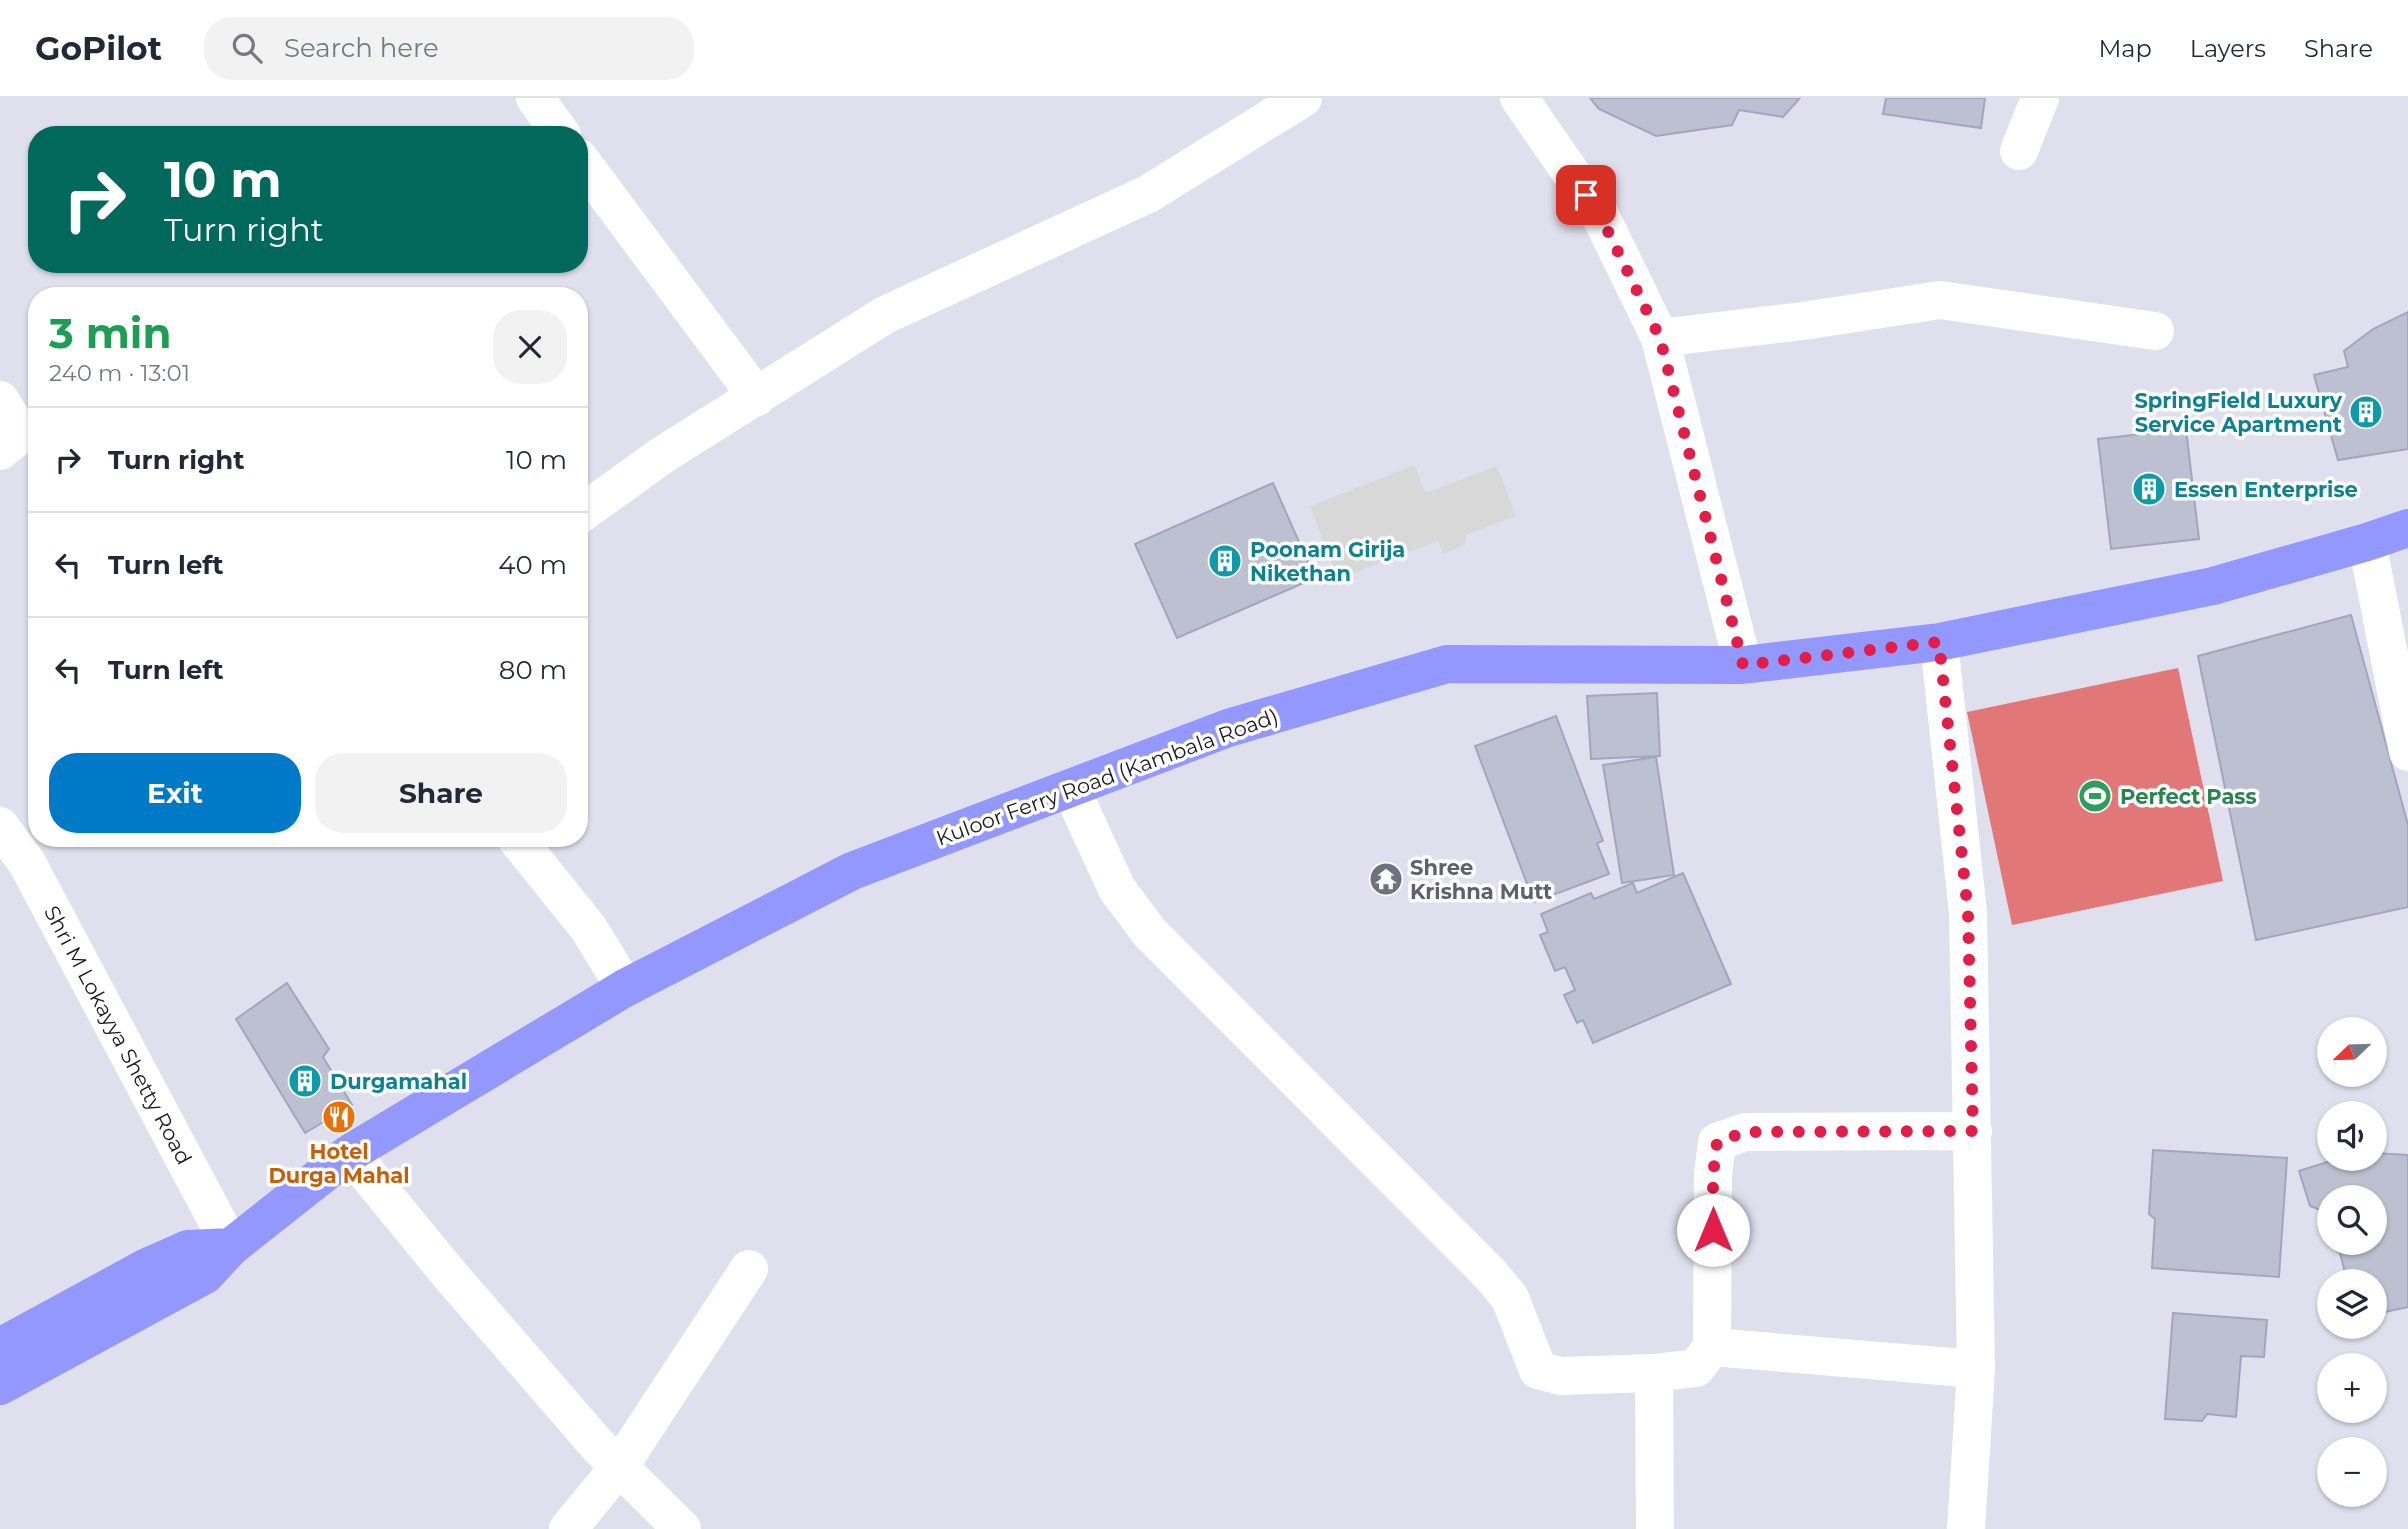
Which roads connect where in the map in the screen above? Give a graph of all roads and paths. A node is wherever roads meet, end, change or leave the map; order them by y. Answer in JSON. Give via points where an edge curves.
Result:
{"nodes":[{"id":1,"x":535,"y":98,"type":"edge"},
{"id":2,"x":1303,"y":98,"type":"edge"},
{"id":3,"x":1519,"y":98,"type":"edge"},
{"id":4,"x":2040,"y":98,"type":"edge"},
{"id":5,"x":555,"y":126,"type":"edge"},
{"id":6,"x":2019,"y":151,"type":"dead end"},
{"id":7,"x":588,"y":170,"type":"edge"},
{"id":8,"x":2155,"y":331,"type":"dead end"},
{"id":9,"x":1660,"y":338,"type":"junction"},
{"id":10,"x":757,"y":397,"type":"junction"},
{"id":11,"x":0,"y":400,"type":"edge"},
{"id":12,"x":0,"y":451,"type":"edge"},
{"id":13,"x":588,"y":509,"type":"edge"},
{"id":14,"x":2408,"y":528,"type":"edge"},
{"id":15,"x":2367,"y":542,"type":"junction"},
{"id":16,"x":1939,"y":642,"type":"junction"},
{"id":17,"x":1743,"y":665,"type":"junction"},
{"id":18,"x":2408,"y":752,"type":"edge"},
{"id":19,"x":1071,"y":789,"type":"junction"},
{"id":20,"x":0,"y":827,"type":"edge"},
{"id":21,"x":523,"y":847,"type":"edge"},
{"id":22,"x":625,"y":988,"type":"junction"},
{"id":23,"x":1973,"y":1131,"type":"junction"},
{"id":24,"x":349,"y":1153,"type":"junction"},
{"id":25,"x":231,"y":1247,"type":"junction"},
{"id":26,"x":749,"y":1269,"type":"dead end"},
{"id":27,"x":0,"y":1347,"type":"edge"},
{"id":28,"x":1712,"y":1347,"type":"junction"},
{"id":29,"x":1976,"y":1369,"type":"junction"},
{"id":30,"x":1654,"y":1373,"type":"junction"},
{"id":31,"x":0,"y":1386,"type":"edge"},
{"id":32,"x":619,"y":1467,"type":"junction"},
{"id":33,"x":568,"y":1529,"type":"edge"},
{"id":34,"x":682,"y":1529,"type":"edge"},
{"id":35,"x":1655,"y":1529,"type":"edge"},
{"id":36,"x":1966,"y":1529,"type":"edge"}],
"edges":[{"from":1,"to":5,"type":"street"},
{"from":2,"to":10,"type":"street","via":[[1148,194],[885,315]]},
{"from":3,"to":9,"type":"street","via":[[1600,215]]},
{"from":4,"to":6,"type":"street"},
{"from":7,"to":10,"type":"street"},
{"from":8,"to":9,"type":"street","via":[[1940,300]]},
{"from":9,"to":17,"type":"street"},
{"from":10,"to":13,"type":"street","via":[[664,454]]},
{"from":11,"to":12,"type":"street","via":[[21,434]]},
{"from":14,"to":15,"type":"main road","name":"Kuloor Ferry Road (Kambala Road)"},
{"from":15,"to":16,"type":"main road","name":"Kuloor Ferry Road (Kambala Road)","via":[[2213,586]]},
{"from":15,"to":18,"type":"street"},
{"from":16,"to":17,"type":"main road","name":"Kuloor Ferry Road (Kambala Road)"},
{"from":16,"to":23,"type":"street","via":[[1968,913]]},
{"from":17,"to":19,"type":"main road","name":"Kuloor Ferry Road (Kambala Road)","via":[[1447,664],[1228,728]]},
{"from":19,"to":22,"type":"main road","name":"Kuloor Ferry Road (Kambala Road)","via":[[852,871]]},
{"from":19,"to":30,"type":"street","via":[[1117,889],[1150,933],[1490,1274],[1510,1298],[1538,1370],[1560,1376]]},
{"from":20,"to":25,"type":"street","name":"Shri M Lokayya Shetty Road","via":[[27,863]]},
{"from":21,"to":22,"type":"street","via":[[589,929]]},
{"from":22,"to":24,"type":"main road","name":"Kuloor Ferry Road (Kambala Road)"},
{"from":23,"to":28,"type":"street","via":[[1745,1132],[1717,1142]]},
{"from":23,"to":29,"type":"street"},
{"from":24,"to":25,"type":"main road","name":"Kuloor Ferry Road (Kambala Road)"},
{"from":24,"to":32,"type":"street"},
{"from":25,"to":27,"type":"main road","via":[[188,1249]]},
{"from":25,"to":31,"type":"main road","name":"Kuloor Ferry Road (Kambala Road)","via":[[205,1275]]},
{"from":26,"to":32,"type":"street"},
{"from":28,"to":29,"type":"street"},
{"from":28,"to":30,"type":"street","via":[[1696,1368]]},
{"from":29,"to":36,"type":"street"},
{"from":30,"to":35,"type":"street"},
{"from":32,"to":33,"type":"street"},
{"from":32,"to":34,"type":"street"}]}
